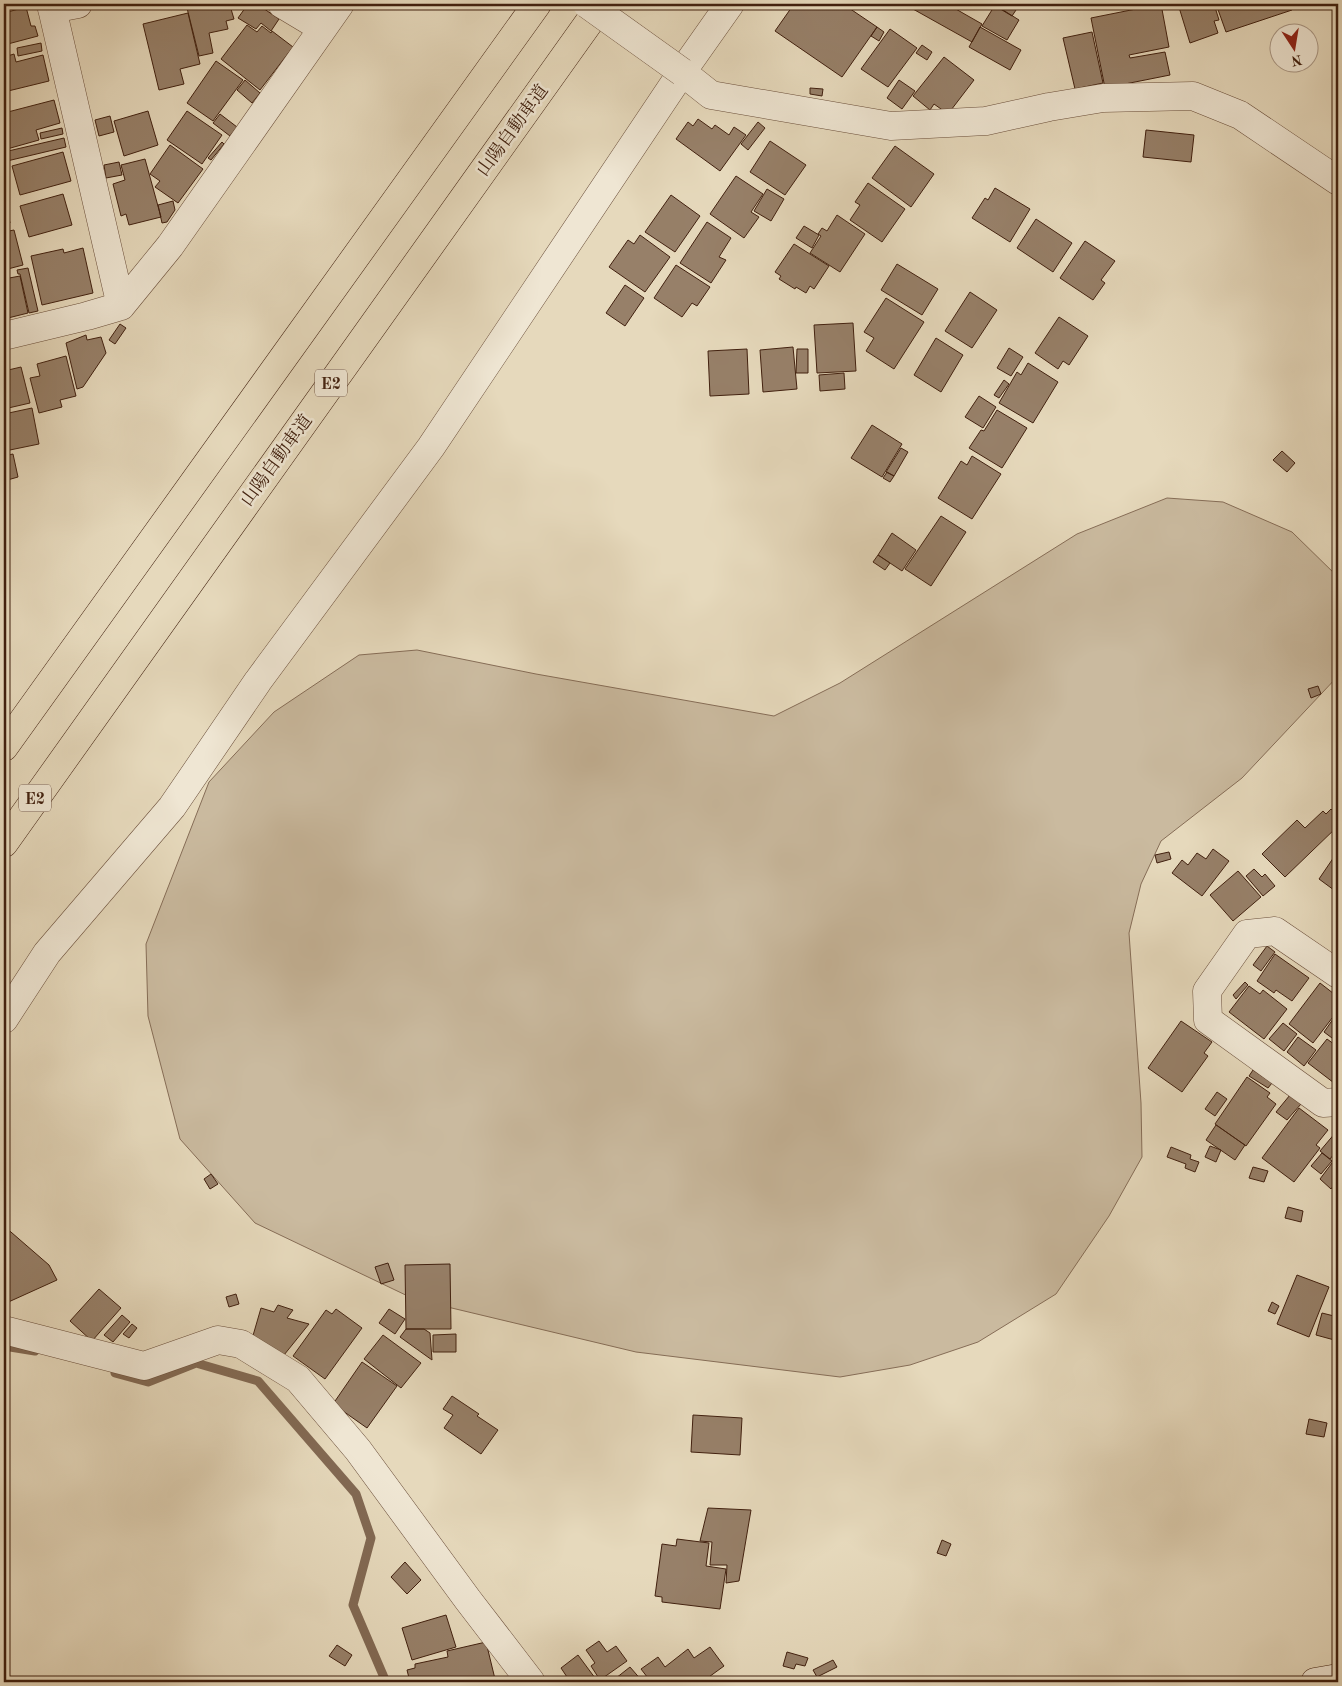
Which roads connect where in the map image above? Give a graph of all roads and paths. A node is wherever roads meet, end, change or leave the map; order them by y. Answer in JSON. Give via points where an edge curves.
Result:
{"nodes":[{"id":1,"x":282,"y":4,"type":"edge"},
{"id":2,"x":340,"y":4,"type":"edge"},
{"id":3,"x":537,"y":4,"type":"edge"},
{"id":4,"x":587,"y":4,"type":"edge"},
{"id":5,"x":602,"y":4,"type":"edge"},
{"id":6,"x":730,"y":4,"type":"edge"},
{"id":7,"x":60,"y":6,"type":"edge"},
{"id":8,"x":322,"y":28,"type":"junction"},
{"id":9,"x":682,"y":72,"type":"junction"},
{"id":10,"x":1338,"y":181,"type":"edge"},
{"id":11,"x":120,"y":306,"type":"junction"},
{"id":12,"x":4,"y":336,"type":"edge"},
{"id":13,"x":4,"y":747,"type":"edge"},
{"id":14,"x":7,"y":838,"type":"edge"},
{"id":15,"x":1338,"y":974,"type":"edge"},
{"id":16,"x":4,"y":1019,"type":"edge"},
{"id":17,"x":1338,"y":1102,"type":"edge"},
{"id":18,"x":4,"y":1330,"type":"edge"},
{"id":19,"x":1338,"y":1678,"type":"edge"},
{"id":20,"x":531,"y":1682,"type":"edge"},
{"id":21,"x":1315,"y":1682,"type":"edge"}],
"edges":[{"from":1,"to":8,"type":"street"},
{"from":2,"to":8,"type":"street"},
{"from":3,"to":13,"type":"highway"},
{"from":4,"to":9,"type":"street","bridge":true},
{"from":5,"to":14,"type":"highway","name":"山陽自動車道","number":"E2"},
{"from":6,"to":9,"type":"street"},
{"from":7,"to":11,"type":"street"},
{"from":8,"to":11,"type":"street","via":[[170,246]]},
{"from":9,"to":10,"type":"street","via":[[711,94],[891,126],[986,120],[1103,98],[1193,96],[1240,115]]},
{"from":9,"to":16,"type":"street","via":[[431,447],[258,681],[172,807],[47,953]]},
{"from":11,"to":12,"type":"street"},
{"from":15,"to":17,"type":"street","via":[[1275,931],[1247,934],[1207,991],[1208,1020],[1323,1103]]},
{"from":18,"to":20,"type":"street","via":[[144,1366],[218,1340],[241,1344],[298,1379],[358,1450]]},
{"from":19,"to":21,"type":"street"}]}
